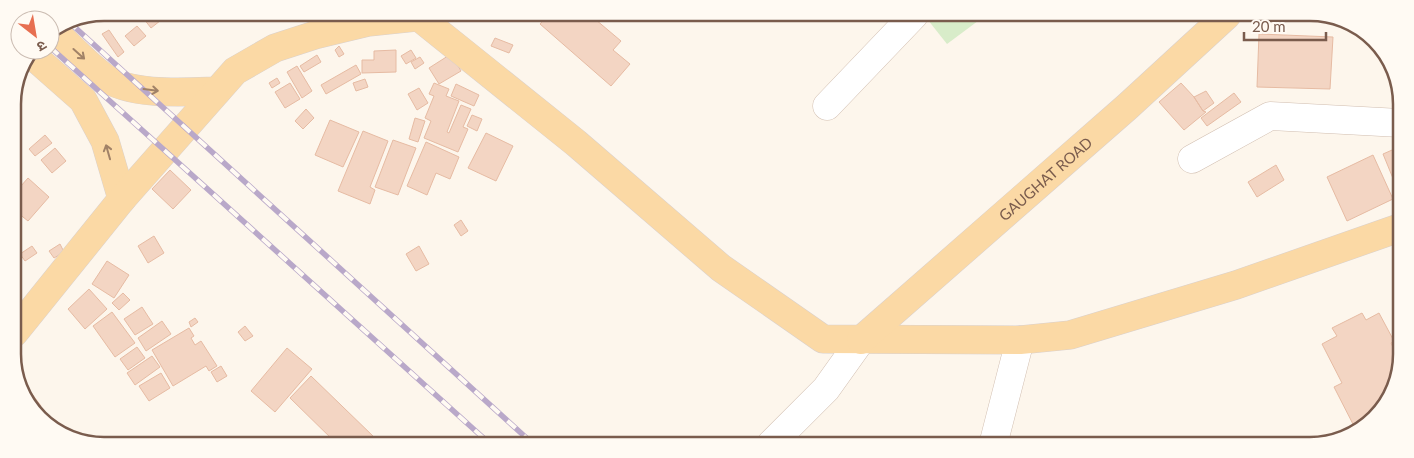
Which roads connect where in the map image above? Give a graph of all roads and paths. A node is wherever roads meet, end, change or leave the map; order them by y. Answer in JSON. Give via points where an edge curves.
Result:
{"nodes":[{"id":1,"x":376,"y":21,"type":"edge"},
{"id":2,"x":424,"y":21,"type":"edge"},
{"id":3,"x":906,"y":21,"type":"edge"},
{"id":4,"x":1220,"y":21,"type":"edge"},
{"id":5,"x":60,"y":36,"type":"edge"},
{"id":6,"x":38,"y":60,"type":"edge"},
{"id":7,"x":217,"y":91,"type":"junction"},
{"id":8,"x":827,"y":106,"type":"dead end"},
{"id":9,"x":1393,"y":123,"type":"edge"},
{"id":10,"x":1192,"y":158,"type":"dead end"},
{"id":11,"x":122,"y":198,"type":"junction"},
{"id":12,"x":1393,"y":230,"type":"edge"},
{"id":13,"x":21,"y":324,"type":"edge"},
{"id":14,"x":861,"y":340,"type":"junction"},
{"id":15,"x":1020,"y":340,"type":"junction"},
{"id":16,"x":778,"y":437,"type":"edge"},
{"id":17,"x":995,"y":437,"type":"edge"}],
"edges":[{"from":1,"to":7,"type":"main road","via":[[275,48],[235,71]]},
{"from":2,"to":14,"type":"main road","via":[[576,143],[721,268],[823,339]]},
{"from":3,"to":8,"type":"street"},
{"from":4,"to":14,"type":"main road","name":"GAUGHAT ROAD"},
{"from":5,"to":7,"type":"main road","one_way":true,"via":[[105,77],[128,86],[170,92]]},
{"from":11,"to":6,"type":"main road","one_way":true,"via":[[105,140],[82,100]]},
{"from":7,"to":11,"type":"main road"},
{"from":9,"to":10,"type":"street","via":[[1270,116]]},
{"from":11,"to":13,"type":"main road"},
{"from":12,"to":15,"type":"main road","via":[[1236,285],[1070,335]]},
{"from":14,"to":15,"type":"main road"},
{"from":14,"to":16,"type":"street","via":[[826,389]]},
{"from":15,"to":17,"type":"street"}]}
